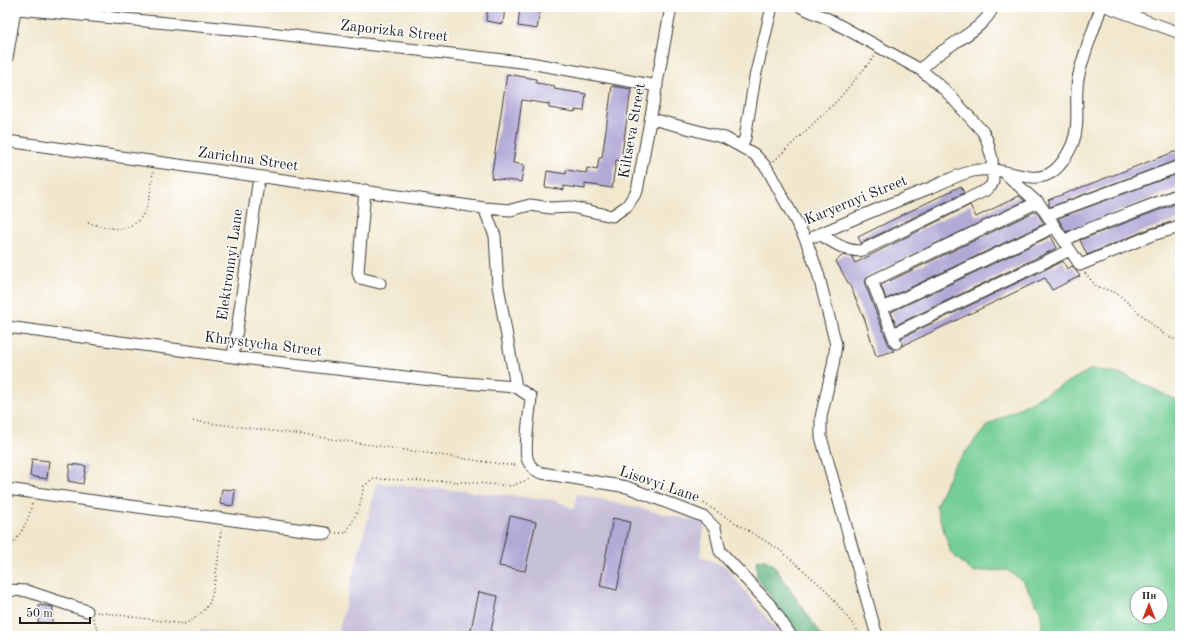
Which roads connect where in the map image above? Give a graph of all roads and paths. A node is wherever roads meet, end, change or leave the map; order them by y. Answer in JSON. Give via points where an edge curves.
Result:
{"nodes":[{"id":1,"x":671,"y":7,"type":"edge"},
{"id":2,"x":772,"y":7,"type":"edge"},
{"id":3,"x":801,"y":7,"type":"edge"},
{"id":4,"x":993,"y":7,"type":"edge"},
{"id":5,"x":1101,"y":7,"type":"edge"},
{"id":6,"x":1108,"y":7,"type":"edge"},
{"id":7,"x":11,"y":9,"type":"edge"},
{"id":8,"x":1180,"y":33,"type":"edge"},
{"id":9,"x":880,"y":49,"type":"junction"},
{"id":10,"x":7,"y":58,"type":"edge"},
{"id":11,"x":921,"y":70,"type":"junction"},
{"id":12,"x":656,"y":86,"type":"junction"},
{"id":13,"x":652,"y":119,"type":"junction"},
{"id":14,"x":7,"y":141,"type":"edge"},
{"id":15,"x":742,"y":146,"type":"junction"},
{"id":16,"x":154,"y":162,"type":"junction"},
{"id":17,"x":1180,"y":166,"type":"edge"},
{"id":18,"x":767,"y":168,"type":"junction"},
{"id":19,"x":998,"y":171,"type":"junction"},
{"id":20,"x":259,"y":177,"type":"junction"},
{"id":21,"x":365,"y":190,"type":"junction"},
{"id":22,"x":1180,"y":194,"type":"edge"},
{"id":23,"x":1038,"y":202,"type":"junction"},
{"id":24,"x":484,"y":208,"type":"junction"},
{"id":25,"x":1047,"y":215,"type":"junction"},
{"id":26,"x":88,"y":223,"type":"dead end"},
{"id":27,"x":1054,"y":226,"type":"junction"},
{"id":28,"x":1180,"y":227,"type":"edge"},
{"id":29,"x":819,"y":234,"type":"junction"},
{"id":30,"x":806,"y":240,"type":"junction"},
{"id":31,"x":1067,"y":245,"type":"junction"},
{"id":32,"x":1080,"y":265,"type":"junction"},
{"id":33,"x":380,"y":283,"type":"dead end"},
{"id":34,"x":882,"y":308,"type":"junction"},
{"id":35,"x":7,"y":327,"type":"edge"},
{"id":36,"x":1180,"y":342,"type":"edge"},
{"id":37,"x":233,"y":357,"type":"junction"},
{"id":38,"x":516,"y":387,"type":"junction"},
{"id":39,"x":193,"y":421,"type":"dead end"},
{"id":40,"x":530,"y":465,"type":"junction"},
{"id":41,"x":542,"y":473,"type":"junction"},
{"id":42,"x":7,"y":489,"type":"edge"},
{"id":43,"x":33,"y":492,"type":"junction"},
{"id":44,"x":646,"y":494,"type":"junction"},
{"id":45,"x":222,"y":518,"type":"junction"},
{"id":46,"x":326,"y":533,"type":"joint"},
{"id":47,"x":7,"y":550,"type":"edge"},
{"id":48,"x":7,"y":590,"type":"edge"},
{"id":49,"x":87,"y":611,"type":"junction"},
{"id":50,"x":100,"y":636,"type":"edge"},
{"id":51,"x":792,"y":636,"type":"edge"},
{"id":52,"x":862,"y":636,"type":"edge"},
{"id":53,"x":877,"y":636,"type":"edge"}],
"edges":[{"from":1,"to":12,"type":"street","name":"Kiltseva Street"},
{"from":2,"to":15,"type":"street"},
{"from":3,"to":9,"type":"street","via":[[828,19]]},
{"from":4,"to":11,"type":"street","via":[[983,23],[935,55]]},
{"from":5,"to":19,"type":"street","name":"Karyernyi Street","via":[[1078,78],[1077,124],[1071,146],[1058,166],[1047,176],[1029,178]]},
{"from":6,"to":8,"type":"street"},
{"from":7,"to":10,"type":"street"},
{"from":7,"to":12,"type":"street","name":"Zaporizka Street","via":[[252,32],[530,63]]},
{"from":9,"to":11,"type":"street"},
{"from":9,"to":18,"type":"path","via":[[837,101]]},
{"from":11,"to":19,"type":"street","via":[[945,90],[983,132]]},
{"from":12,"to":13,"type":"street","name":"Kiltseva Street"},
{"from":13,"to":15,"type":"street","name":"Karyernyi Street","via":[[701,130]]},
{"from":13,"to":24,"type":"street","name":"Kiltseva Street","via":[[637,191],[627,206],[612,216],[571,207],[530,205],[512,210]]},
{"from":14,"to":16,"type":"street","name":"Zarichna Street"},
{"from":15,"to":18,"type":"street","name":"Karyernyi Street"},
{"from":16,"to":20,"type":"street","name":"Zarichna Street"},
{"from":16,"to":26,"type":"path","via":[[150,197],[141,218],[123,228]]},
{"from":17,"to":25,"type":"street"},
{"from":18,"to":30,"type":"street","name":"Karyernyi Street"},
{"from":19,"to":23,"type":"street","via":[[1018,183]]},
{"from":19,"to":29,"type":"street","name":"Karyernyi Street","via":[[972,171]]},
{"from":19,"to":29,"type":"street","via":[[991,186],[986,190],[863,250],[849,250]]},
{"from":20,"to":21,"type":"street","name":"Zarichna Street"},
{"from":20,"to":37,"type":"street","name":"Elektronnyi Lane"},
{"from":21,"to":24,"type":"street","name":"Zarichna Street"},
{"from":21,"to":33,"type":"street","via":[[358,272],[360,278]]},
{"from":22,"to":31,"type":"street","via":[[1079,233]]},
{"from":23,"to":25,"type":"street"},
{"from":23,"to":34,"type":"street","via":[[872,281]]},
{"from":24,"to":38,"type":"street","via":[[495,236],[498,286]]},
{"from":25,"to":27,"type":"street"},
{"from":27,"to":31,"type":"street"},
{"from":27,"to":34,"type":"street"},
{"from":28,"to":32,"type":"street","via":[[1152,235]]},
{"from":29,"to":30,"type":"street","name":"Karyernyi Street"},
{"from":30,"to":53,"type":"street","via":[[818,273],[836,345],[821,417],[820,437]]},
{"from":31,"to":32,"type":"street"},
{"from":31,"to":34,"type":"street","via":[[895,339]]},
{"from":32,"to":36,"type":"path","via":[[1096,286],[1117,293],[1162,333]]},
{"from":35,"to":37,"type":"street","name":"Khrystycha Street"},
{"from":37,"to":38,"type":"street","name":"Khrystycha Street","via":[[440,381]]},
{"from":38,"to":40,"type":"street","via":[[531,397],[527,448]]},
{"from":39,"to":40,"type":"path","via":[[507,465]]},
{"from":40,"to":41,"type":"street","name":"Lisovyi Lane"},
{"from":41,"to":44,"type":"street","name":"Lisovyi Lane","via":[[628,487]]},
{"from":41,"to":46,"type":"path","via":[[511,486],[374,479],[364,486],[359,509],[346,533]]},
{"from":42,"to":43,"type":"street"},
{"from":43,"to":45,"type":"street"},
{"from":43,"to":47,"type":"path","via":[[25,526],[19,538]]},
{"from":44,"to":51,"type":"street","name":"Lisovyi Lane","via":[[696,514],[710,523],[718,535],[720,551],[772,607]]},
{"from":44,"to":52,"type":"path","via":[[664,489],[690,494],[780,550],[826,590]]},
{"from":45,"to":46,"type":"street"},
{"from":45,"to":49,"type":"path","via":[[219,554],[209,604],[195,619],[184,624]]},
{"from":48,"to":49,"type":"street","via":[[27,591]]},
{"from":49,"to":50,"type":"path","via":[[95,621]]}]}
